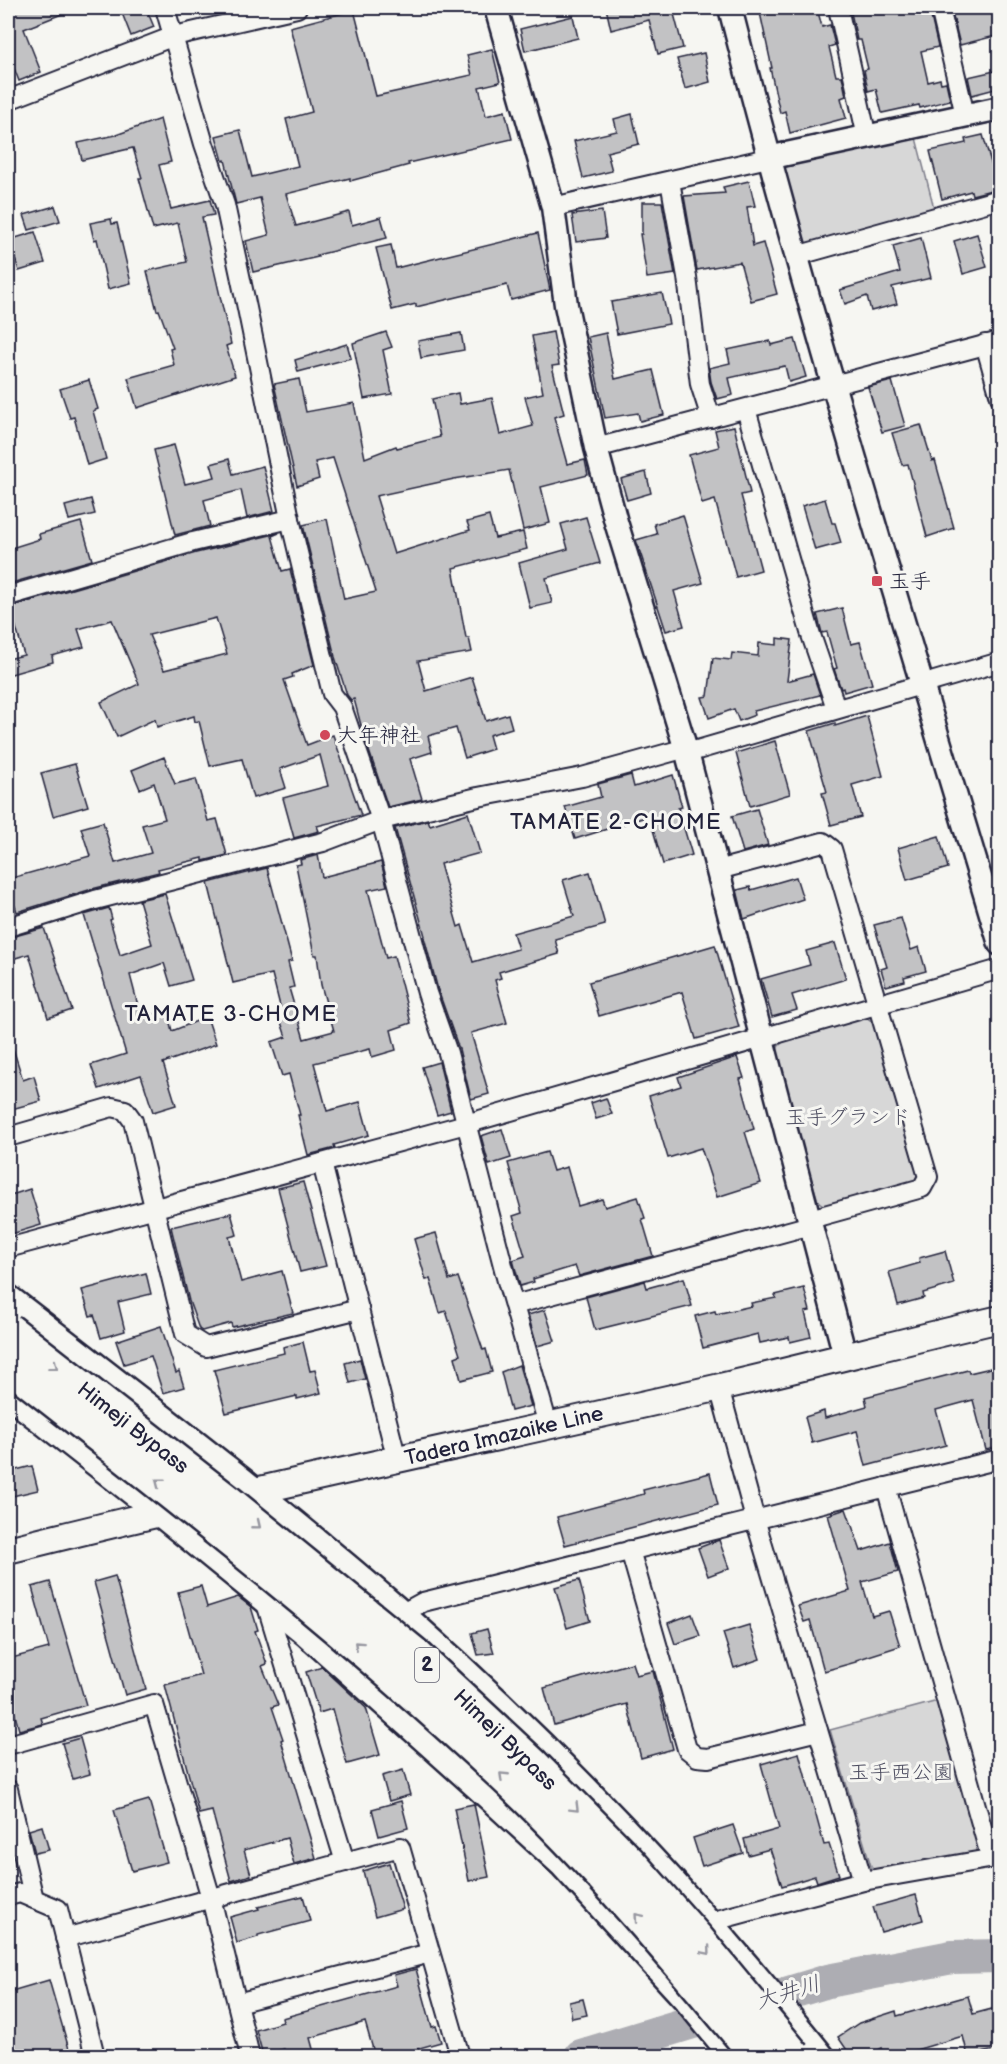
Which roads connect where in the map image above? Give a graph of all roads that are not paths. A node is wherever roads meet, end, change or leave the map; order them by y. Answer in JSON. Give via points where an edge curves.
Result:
{"nodes":[{"id":1,"x":165,"y":8,"type":"edge"},
{"id":2,"x":297,"y":8,"type":"edge"},
{"id":3,"x":495,"y":8,"type":"edge"},
{"id":4,"x":730,"y":8,"type":"edge"},
{"id":5,"x":838,"y":8,"type":"edge"},
{"id":6,"x":939,"y":8,"type":"edge"},
{"id":7,"x":174,"y":36,"type":"junction"},
{"id":8,"x":8,"y":100,"type":"edge"},
{"id":9,"x":999,"y":108,"type":"edge"},
{"id":10,"x":965,"y":115,"type":"junction"},
{"id":11,"x":867,"y":137,"type":"junction"},
{"id":12,"x":768,"y":158,"type":"junction"},
{"id":13,"x":670,"y":181,"type":"junction"},
{"id":14,"x":999,"y":199,"type":"edge"},
{"id":15,"x":553,"y":207,"type":"junction"},
{"id":16,"x":796,"y":256,"type":"junction"},
{"id":17,"x":992,"y":342,"type":"edge"},
{"id":18,"x":833,"y":386,"type":"junction"},
{"id":19,"x":999,"y":397,"type":"edge"},
{"id":20,"x":747,"y":409,"type":"junction"},
{"id":21,"x":711,"y":418,"type":"junction"},
{"id":22,"x":596,"y":448,"type":"junction"},
{"id":23,"x":290,"y":519,"type":"junction"},
{"id":24,"x":8,"y":596,"type":"edge"},
{"id":25,"x":999,"y":662,"type":"edge"},
{"id":26,"x":922,"y":683,"type":"junction"},
{"id":27,"x":836,"y":708,"type":"junction"},
{"id":28,"x":687,"y":753,"type":"junction"},
{"id":29,"x":381,"y":820,"type":"junction"},
{"id":30,"x":718,"y":870,"type":"junction"},
{"id":31,"x":8,"y":927,"type":"edge"},
{"id":32,"x":999,"y":944,"type":"edge"},
{"id":33,"x":999,"y":969,"type":"edge"},
{"id":34,"x":878,"y":1004,"type":"junction"},
{"id":35,"x":762,"y":1038,"type":"junction"},
{"id":36,"x":466,"y":1124,"type":"junction"},
{"id":37,"x":8,"y":1137,"type":"edge"},
{"id":38,"x":322,"y":1162,"type":"junction"},
{"id":39,"x":155,"y":1208,"type":"junction"},
{"id":40,"x":810,"y":1222,"type":"junction"},
{"id":41,"x":8,"y":1248,"type":"edge"},
{"id":42,"x":8,"y":1296,"type":"edge"},
{"id":43,"x":514,"y":1305,"type":"junction"},
{"id":44,"x":359,"y":1309,"type":"junction"},
{"id":45,"x":999,"y":1319,"type":"edge"},
{"id":46,"x":8,"y":1330,"type":"edge"},
{"id":47,"x":845,"y":1356,"type":"junction"},
{"id":48,"x":8,"y":1364,"type":"edge"},
{"id":49,"x":719,"y":1387,"type":"junction"},
{"id":50,"x":8,"y":1396,"type":"edge"},
{"id":51,"x":548,"y":1425,"type":"junction"},
{"id":52,"x":999,"y":1459,"type":"edge"},
{"id":53,"x":397,"y":1460,"type":"junction"},
{"id":54,"x":886,"y":1487,"type":"junction"},
{"id":55,"x":259,"y":1491,"type":"junction"},
{"id":56,"x":157,"y":1513,"type":"junction"},
{"id":57,"x":755,"y":1519,"type":"junction"},
{"id":58,"x":8,"y":1550,"type":"edge"},
{"id":59,"x":630,"y":1550,"type":"junction"},
{"id":60,"x":266,"y":1603,"type":"junction"},
{"id":61,"x":403,"y":1613,"type":"junction"},
{"id":62,"x":818,"y":1731,"type":"junction"},
{"id":63,"x":8,"y":1745,"type":"edge"},
{"id":64,"x":8,"y":1789,"type":"edge"},
{"id":65,"x":995,"y":1858,"type":"edge"},
{"id":66,"x":345,"y":1862,"type":"junction"},
{"id":67,"x":863,"y":1881,"type":"junction"},
{"id":68,"x":8,"y":1896,"type":"edge"},
{"id":69,"x":211,"y":1898,"type":"junction"},
{"id":70,"x":34,"y":1899,"type":"junction"},
{"id":71,"x":710,"y":1922,"type":"junction"},
{"id":72,"x":65,"y":1938,"type":"junction"},
{"id":73,"x":430,"y":1953,"type":"junction"},
{"id":74,"x":237,"y":2003,"type":"junction"},
{"id":75,"x":800,"y":2046,"type":"edge"},
{"id":76,"x":95,"y":2056,"type":"edge"},
{"id":77,"x":250,"y":2056,"type":"edge"},
{"id":78,"x":460,"y":2056,"type":"edge"},
{"id":79,"x":730,"y":2056,"type":"edge"},
{"id":80,"x":758,"y":2056,"type":"edge"},
{"id":81,"x":823,"y":2056,"type":"edge"}],
"edges":[{"from":1,"to":7,"type":"street"},
{"from":2,"to":7,"type":"street"},
{"from":3,"to":15,"type":"street"},
{"from":4,"to":12,"type":"street"},
{"from":5,"to":11,"type":"street"},
{"from":6,"to":10,"type":"street"},
{"from":7,"to":8,"type":"street"},
{"from":7,"to":23,"type":"street","via":[[225,205]]},
{"from":9,"to":10,"type":"street"},
{"from":10,"to":11,"type":"street"},
{"from":11,"to":12,"type":"street"},
{"from":12,"to":13,"type":"street"},
{"from":12,"to":16,"type":"street"},
{"from":13,"to":15,"type":"street"},
{"from":13,"to":21,"type":"street","via":[[700,384]]},
{"from":14,"to":16,"type":"street"},
{"from":15,"to":22,"type":"street","via":[[566,305]]},
{"from":16,"to":18,"type":"street"},
{"from":17,"to":18,"type":"street"},
{"from":17,"to":19,"type":"street"},
{"from":18,"to":20,"type":"street"},
{"from":18,"to":26,"type":"street"},
{"from":20,"to":21,"type":"street"},
{"from":20,"to":27,"type":"street","via":[[807,622]]},
{"from":21,"to":22,"type":"street"},
{"from":22,"to":28,"type":"street"},
{"from":23,"to":24,"type":"street"},
{"from":23,"to":29,"type":"street","via":[[332,694],[342,707]]},
{"from":25,"to":26,"type":"street"},
{"from":26,"to":27,"type":"street"},
{"from":26,"to":32,"type":"street"},
{"from":27,"to":28,"type":"street"},
{"from":28,"to":29,"type":"street","via":[[679,750],[582,777]]},
{"from":28,"to":30,"type":"street"},
{"from":29,"to":31,"type":"street","via":[[323,842],[95,900]]},
{"from":29,"to":36,"type":"street"},
{"from":30,"to":34,"type":"street","via":[[823,842],[832,849]]},
{"from":30,"to":35,"type":"street"},
{"from":33,"to":34,"type":"street"},
{"from":34,"to":35,"type":"street"},
{"from":34,"to":40,"type":"street","via":[[928,1177],[922,1188]]},
{"from":35,"to":36,"type":"street"},
{"from":35,"to":40,"type":"street"},
{"from":36,"to":38,"type":"street"},
{"from":36,"to":43,"type":"street"},
{"from":37,"to":39,"type":"street","via":[[112,1107],[125,1110],[133,1121]]},
{"from":38,"to":39,"type":"street"},
{"from":38,"to":44,"type":"street"},
{"from":39,"to":41,"type":"street"},
{"from":39,"to":44,"type":"street","via":[[185,1334],[206,1347]]},
{"from":40,"to":43,"type":"street"},
{"from":40,"to":47,"type":"street"},
{"from":42,"to":55,"type":"street"},
{"from":43,"to":51,"type":"street"},
{"from":44,"to":53,"type":"street"},
{"from":45,"to":47,"type":"main road","name":"Tadera Imazaike Line"},
{"from":46,"to":75,"type":"highway","name":"Himeji Bypass","number":"2","one_way":true,"bridge":true,"via":[[413,1653],[628,1861]]},
{"from":47,"to":49,"type":"main road","name":"Tadera Imazaike Line"},
{"from":80,"to":48,"type":"highway","name":"Himeji Bypass","number":"2","one_way":true,"bridge":true,"via":[[606,1881],[504,1776],[342,1631]]},
{"from":49,"to":51,"type":"main road","name":"Tadera Imazaike Line"},
{"from":49,"to":57,"type":"street"},
{"from":50,"to":56,"type":"street"},
{"from":51,"to":53,"type":"main road","name":"Tadera Imazaike Line"},
{"from":52,"to":54,"type":"street"},
{"from":53,"to":55,"type":"main road","name":"Tadera Imazaike Line"},
{"from":54,"to":57,"type":"street"},
{"from":54,"to":65,"type":"street"},
{"from":55,"to":56,"type":"main road","name":"Tadera Imazaike Line"},
{"from":55,"to":61,"type":"street"},
{"from":56,"to":58,"type":"main road","name":"Tadera Imazaike Line"},
{"from":56,"to":60,"type":"street"},
{"from":57,"to":59,"type":"street"},
{"from":57,"to":62,"type":"street"},
{"from":59,"to":61,"type":"street","via":[[423,1602]]},
{"from":59,"to":62,"type":"street","via":[[687,1749],[697,1757],[708,1758]]},
{"from":60,"to":66,"type":"street"},
{"from":60,"to":79,"type":"street","via":[[562,1866],[684,1999]]},
{"from":61,"to":71,"type":"street","via":[[519,1719]]},
{"from":62,"to":67,"type":"street"},
{"from":63,"to":69,"type":"street","via":[[154,1704]]},
{"from":64,"to":70,"type":"street"},
{"from":65,"to":67,"type":"street"},
{"from":66,"to":69,"type":"street"},
{"from":66,"to":73,"type":"street","via":[[400,1847]]},
{"from":67,"to":71,"type":"street"},
{"from":68,"to":70,"type":"street","via":[[20,1893]]},
{"from":69,"to":72,"type":"street"},
{"from":69,"to":74,"type":"street"},
{"from":70,"to":72,"type":"street","via":[[58,1910]]},
{"from":71,"to":75,"type":"street","via":[[760,1979]]},
{"from":72,"to":76,"type":"street"},
{"from":73,"to":74,"type":"street"},
{"from":73,"to":78,"type":"street"},
{"from":74,"to":77,"type":"street"},
{"from":75,"to":81,"type":"street"}]}
